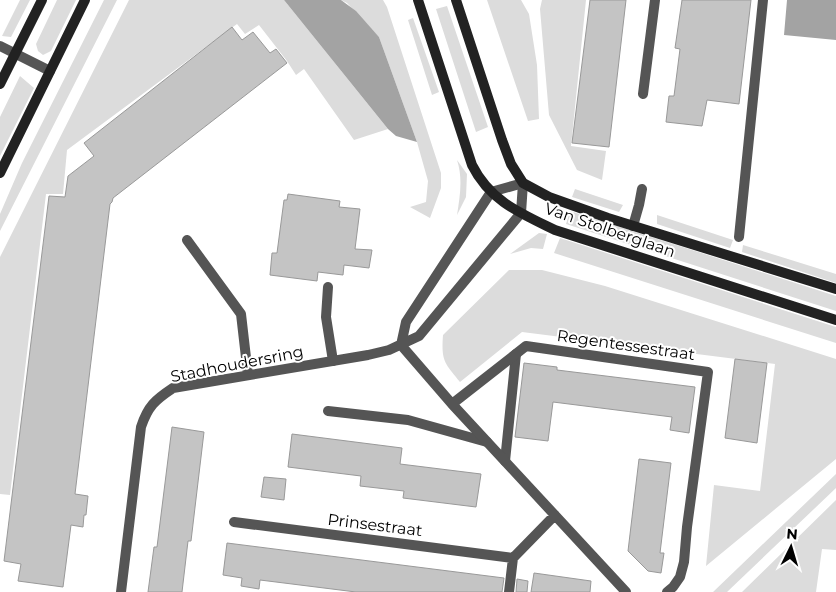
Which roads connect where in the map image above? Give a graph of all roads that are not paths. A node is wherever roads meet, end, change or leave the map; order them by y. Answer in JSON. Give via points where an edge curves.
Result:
{"nodes":[{"id":1,"x":42,"y":0,"type":"edge"},
{"id":2,"x":86,"y":0,"type":"edge"},
{"id":3,"x":418,"y":0,"type":"edge"},
{"id":4,"x":456,"y":0,"type":"edge"},
{"id":5,"x":654,"y":0,"type":"edge"},
{"id":6,"x":763,"y":0,"type":"edge"},
{"id":7,"x":0,"y":46,"type":"edge"},
{"id":8,"x":14,"y":53,"type":"junction"},
{"id":9,"x":50,"y":71,"type":"junction"},
{"id":10,"x":0,"y":84,"type":"edge"},
{"id":11,"x":643,"y":94,"type":"dead end"},
{"id":12,"x":0,"y":173,"type":"edge"},
{"id":13,"x":524,"y":182,"type":"junction"},
{"id":14,"x":642,"y":189,"type":"dead end"},
{"id":15,"x":491,"y":192,"type":"junction"},
{"id":16,"x":521,"y":213,"type":"junction"},
{"id":17,"x":633,"y":226,"type":"junction"},
{"id":18,"x":739,"y":237,"type":"dead end"},
{"id":19,"x":187,"y":240,"type":"dead end"},
{"id":20,"x":328,"y":287,"type":"dead end"},
{"id":21,"x":836,"y":289,"type":"edge"},
{"id":22,"x":836,"y":320,"type":"edge"},
{"id":23,"x":401,"y":345,"type":"junction"},
{"id":24,"x":516,"y":354,"type":"junction"},
{"id":25,"x":332,"y":361,"type":"junction"},
{"id":26,"x":248,"y":375,"type":"junction"},
{"id":27,"x":452,"y":404,"type":"junction"},
{"id":28,"x":328,"y":411,"type":"dead end"},
{"id":29,"x":487,"y":442,"type":"junction"},
{"id":30,"x":505,"y":461,"type":"junction"},
{"id":31,"x":555,"y":515,"type":"junction"},
{"id":32,"x":234,"y":522,"type":"dead end"},
{"id":33,"x":513,"y":558,"type":"junction"},
{"id":34,"x":122,"y":592,"type":"edge"},
{"id":35,"x":509,"y":592,"type":"edge"},
{"id":36,"x":626,"y":592,"type":"edge"},
{"id":37,"x":667,"y":592,"type":"edge"}],
"edges":[{"from":1,"to":8,"type":"street"},
{"from":2,"to":9,"type":"street"},
{"from":3,"to":15,"type":"street","name":"Van Stolberglaan","via":[[469,158],[480,180]]},
{"from":4,"to":13,"type":"street","name":"Van Stolberglaan","via":[[511,164]]},
{"from":5,"to":11,"type":"street"},
{"from":6,"to":18,"type":"street"},
{"from":7,"to":8,"type":"street"},
{"from":8,"to":9,"type":"street"},
{"from":8,"to":10,"type":"street"},
{"from":9,"to":12,"type":"street"},
{"from":13,"to":15,"type":"street"},
{"from":13,"to":16,"type":"street"},
{"from":13,"to":17,"type":"street","name":"Van Stolberglaan","via":[[549,197]]},
{"from":14,"to":17,"type":"street"},
{"from":15,"to":16,"type":"street","name":"Van Stolberglaan"},
{"from":15,"to":23,"type":"street","via":[[406,322]]},
{"from":16,"to":22,"type":"street","name":"Van Stolberglaan","via":[[555,230]]},
{"from":16,"to":23,"type":"street","name":"Stadhoudersring","via":[[419,336]]},
{"from":17,"to":21,"type":"street","name":"Van Stolberglaan"},
{"from":19,"to":26,"type":"street","via":[[241,314]]},
{"from":20,"to":25,"type":"street","via":[[326,317]]},
{"from":23,"to":25,"type":"street","name":"Stadhoudersring"},
{"from":23,"to":27,"type":"street"},
{"from":24,"to":27,"type":"street","name":"Regentessestraat"},
{"from":24,"to":30,"type":"street"},
{"from":24,"to":37,"type":"street","name":"Regentessestraat","via":[[526,346],[708,372],[684,562],[680,577]]},
{"from":25,"to":26,"type":"street","name":"Stadhoudersring"},
{"from":26,"to":34,"type":"street","name":"Stadhoudersring","via":[[173,388],[157,398],[146,411]]},
{"from":27,"to":29,"type":"street"},
{"from":28,"to":29,"type":"street","via":[[408,420]]},
{"from":29,"to":30,"type":"street"},
{"from":30,"to":31,"type":"street"},
{"from":31,"to":33,"type":"street"},
{"from":31,"to":36,"type":"street"},
{"from":32,"to":33,"type":"street","name":"Prinsestraat"},
{"from":33,"to":35,"type":"street"}]}
